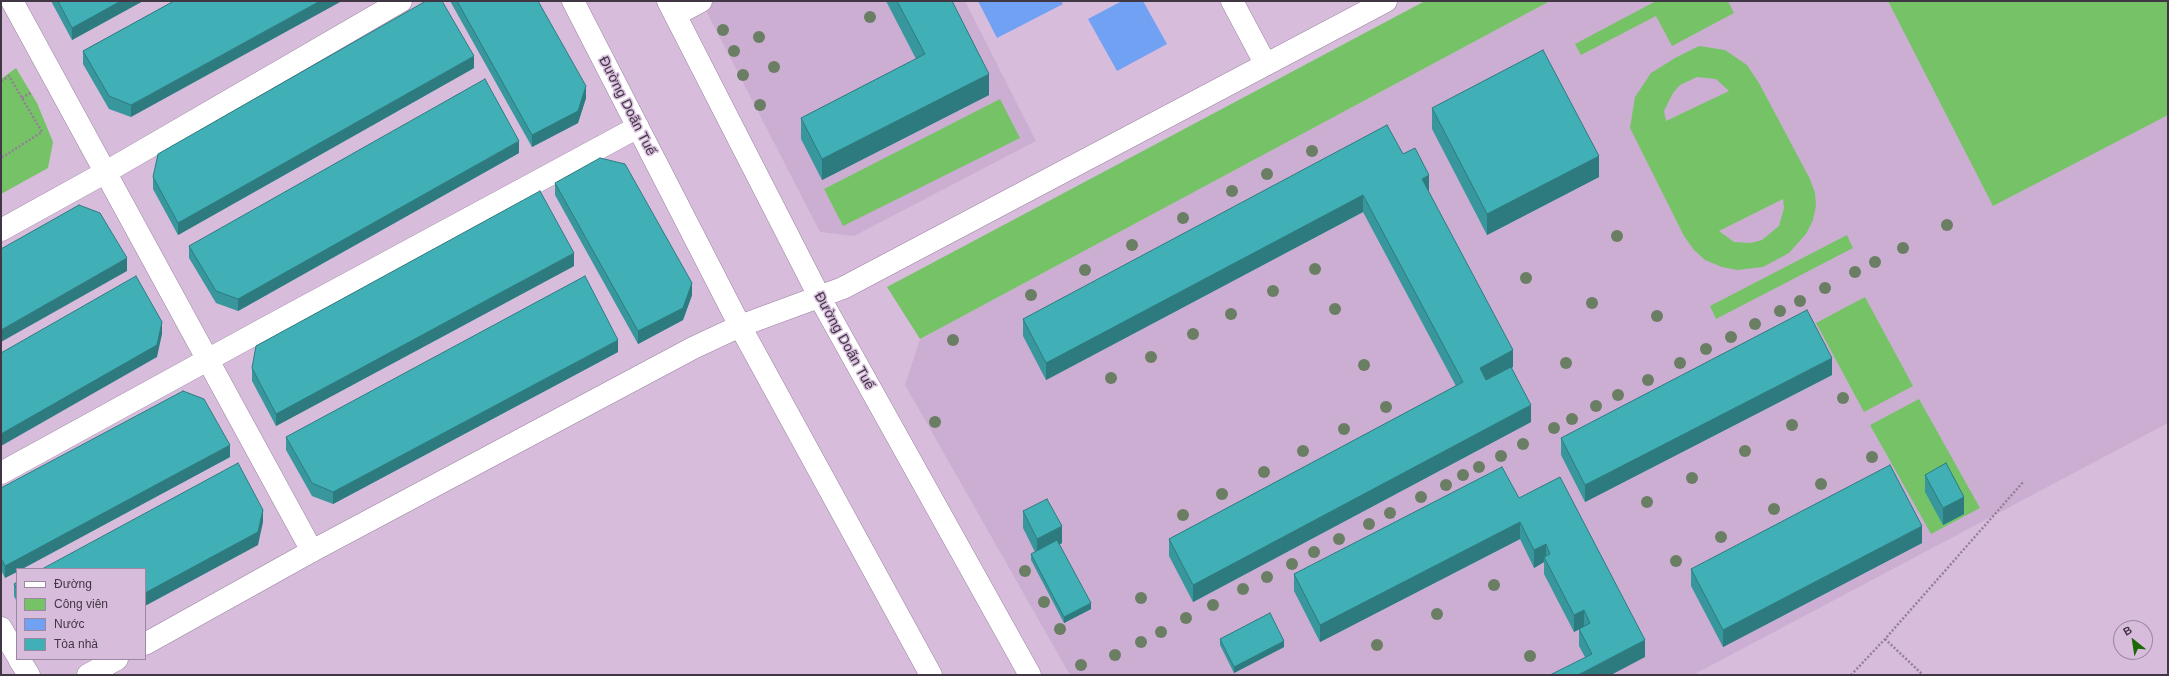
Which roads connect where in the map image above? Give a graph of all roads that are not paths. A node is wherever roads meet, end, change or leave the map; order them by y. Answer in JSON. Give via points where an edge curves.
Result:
{"nodes":[{"id":1,"x":12,"y":1,"type":"edge"},
{"id":2,"x":401,"y":1,"type":"edge"},
{"id":3,"x":573,"y":1,"type":"edge"},
{"id":4,"x":701,"y":1,"type":"edge"},
{"id":5,"x":1232,"y":1,"type":"edge"},
{"id":6,"x":1386,"y":1,"type":"edge"},
{"id":7,"x":671,"y":8,"type":"edge"},
{"id":8,"x":1265,"y":63,"type":"junction"},
{"id":9,"x":638,"y":127,"type":"junction"},
{"id":10,"x":106,"y":172,"type":"junction"},
{"id":11,"x":1,"y":230,"type":"edge"},
{"id":12,"x":820,"y":298,"type":"junction"},
{"id":13,"x":740,"y":326,"type":"junction"},
{"id":14,"x":206,"y":360,"type":"junction"},
{"id":15,"x":1,"y":473,"type":"edge"},
{"id":16,"x":312,"y":551,"type":"junction"},
{"id":17,"x":1,"y":628,"type":"edge"},
{"id":18,"x":146,"y":643,"type":"edge"},
{"id":19,"x":16,"y":653,"type":"edge"},
{"id":20,"x":20,"y":660,"type":"edge"},
{"id":21,"x":115,"y":660,"type":"edge"},
{"id":22,"x":29,"y":675,"type":"edge"},
{"id":23,"x":88,"y":675,"type":"edge"},
{"id":24,"x":931,"y":675,"type":"edge"},
{"id":25,"x":1030,"y":675,"type":"edge"}],
"edges":[{"from":1,"to":10,"type":"street"},
{"from":2,"to":10,"type":"street"},
{"from":3,"to":9,"type":"street","name":"Đường Doãn Tuế"},
{"from":4,"to":7,"type":"street"},
{"from":5,"to":8,"type":"street"},
{"from":6,"to":8,"type":"street"},
{"from":7,"to":12,"type":"street","name":"Đường Doãn Tuế"},
{"from":8,"to":12,"type":"street"},
{"from":9,"to":13,"type":"street","name":"Đường Doãn Tuế"},
{"from":9,"to":14,"type":"street"},
{"from":10,"to":11,"type":"street"},
{"from":10,"to":14,"type":"street"},
{"from":12,"to":13,"type":"street"},
{"from":12,"to":25,"type":"street","name":"Đường Doãn Tuế"},
{"from":13,"to":16,"type":"street","via":[[693,348]]},
{"from":13,"to":24,"type":"street","name":"Đường Doãn Tuế"},
{"from":14,"to":15,"type":"street"},
{"from":14,"to":16,"type":"street"},
{"from":16,"to":18,"type":"street"},
{"from":17,"to":19,"type":"street"},
{"from":20,"to":22,"type":"street"},
{"from":21,"to":23,"type":"street"}]}
